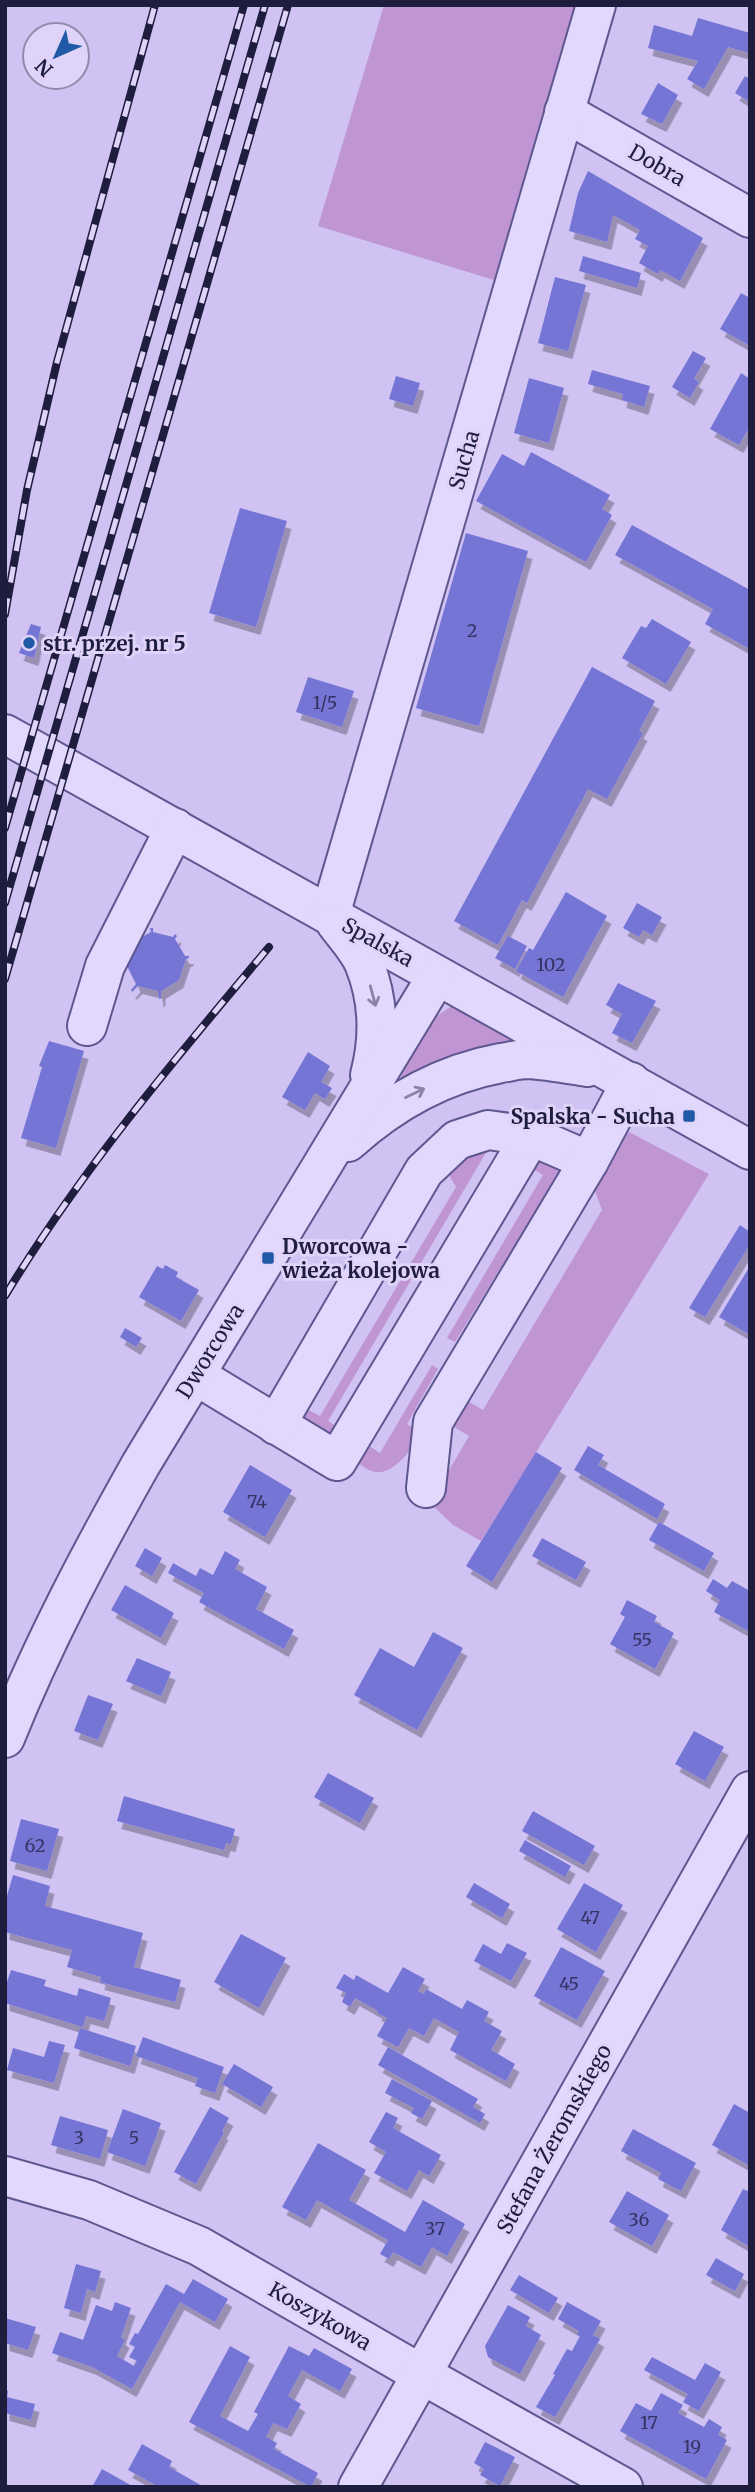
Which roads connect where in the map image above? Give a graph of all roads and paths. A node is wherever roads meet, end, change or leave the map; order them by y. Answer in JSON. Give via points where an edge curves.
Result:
{"nodes":[{"id":1,"x":596,"y":5,"type":"edge"},
{"id":2,"x":564,"y":112,"type":"junction"},
{"id":3,"x":750,"y":218,"type":"edge"},
{"id":4,"x":5,"y":734,"type":"edge"},
{"id":5,"x":175,"y":828,"type":"junction"},
{"id":6,"x":330,"y":915,"type":"junction"},
{"id":7,"x":437,"y":976,"type":"junction"},
{"id":8,"x":88,"y":1026,"type":"dead end"},
{"id":9,"x":620,"y":1077,"type":"junction"},
{"id":10,"x":364,"y":1098,"type":"junction"},
{"id":11,"x":531,"y":1136,"type":"junction"},
{"id":12,"x":750,"y":1150,"type":"edge"},
{"id":13,"x":589,"y":1161,"type":"junction"},
{"id":14,"x":323,"y":1164,"type":"junction"},
{"id":15,"x":413,"y":1335,"type":"junction"},
{"id":16,"x":465,"y":1366,"type":"junction"},
{"id":17,"x":195,"y":1376,"type":"junction"},
{"id":18,"x":276,"y":1425,"type":"junction"},
{"id":19,"x":426,"y":1488,"type":"dead end"},
{"id":20,"x":5,"y":1738,"type":"edge"},
{"id":21,"x":750,"y":1791,"type":"edge"},
{"id":22,"x":5,"y":2176,"type":"edge"},
{"id":23,"x":421,"y":2374,"type":"junction"},
{"id":24,"x":358,"y":2487,"type":"edge"},
{"id":25,"x":622,"y":2487,"type":"edge"}],
"edges":[{"from":1,"to":2,"type":"street","name":"Sucha"},
{"from":2,"to":3,"type":"street","name":"Dobra"},
{"from":2,"to":6,"type":"street","name":"Sucha"},
{"from":4,"to":5,"type":"street","name":"Spalska"},
{"from":5,"to":6,"type":"street","name":"Spalska"},
{"from":5,"to":8,"type":"street","via":[[105,966]]},
{"from":6,"to":7,"type":"street","name":"Spalska"},
{"from":6,"to":10,"type":"street","one_way":true,"via":[[363,961],[376,1006],[377,1047]]},
{"from":7,"to":9,"type":"street","name":"Spalska"},
{"from":7,"to":10,"type":"street","name":"Dworcowa"},
{"from":9,"to":12,"type":"street","name":"Spalska"},
{"from":9,"to":13,"type":"street"},
{"from":14,"to":9,"type":"street","one_way":true,"via":[[396,1104],[447,1077],[481,1067],[525,1059]]},
{"from":10,"to":14,"type":"street","name":"Dworcowa"},
{"from":11,"to":13,"type":"street"},
{"from":11,"to":15,"type":"street"},
{"from":11,"to":18,"type":"street","via":[[488,1130],[457,1140],[424,1171]]},
{"from":13,"to":16,"type":"street"},
{"from":14,"to":17,"type":"street","name":"Dworcowa"},
{"from":15,"to":16,"type":"street"},
{"from":15,"to":18,"type":"street","via":[[337,1461]]},
{"from":16,"to":19,"type":"street","via":[[433,1422]]},
{"from":17,"to":18,"type":"street"},
{"from":17,"to":20,"type":"street","name":"Dworcowa","via":[[94,1547],[31,1673]]},
{"from":21,"to":23,"type":"street","name":"Stefana Żeromskiego"},
{"from":22,"to":23,"type":"street","name":"Koszykowa","via":[[89,2200],[199,2246]]},
{"from":23,"to":24,"type":"street","name":"Stefana Żeromskiego"},
{"from":23,"to":25,"type":"street","name":"Koszykowa"}]}
